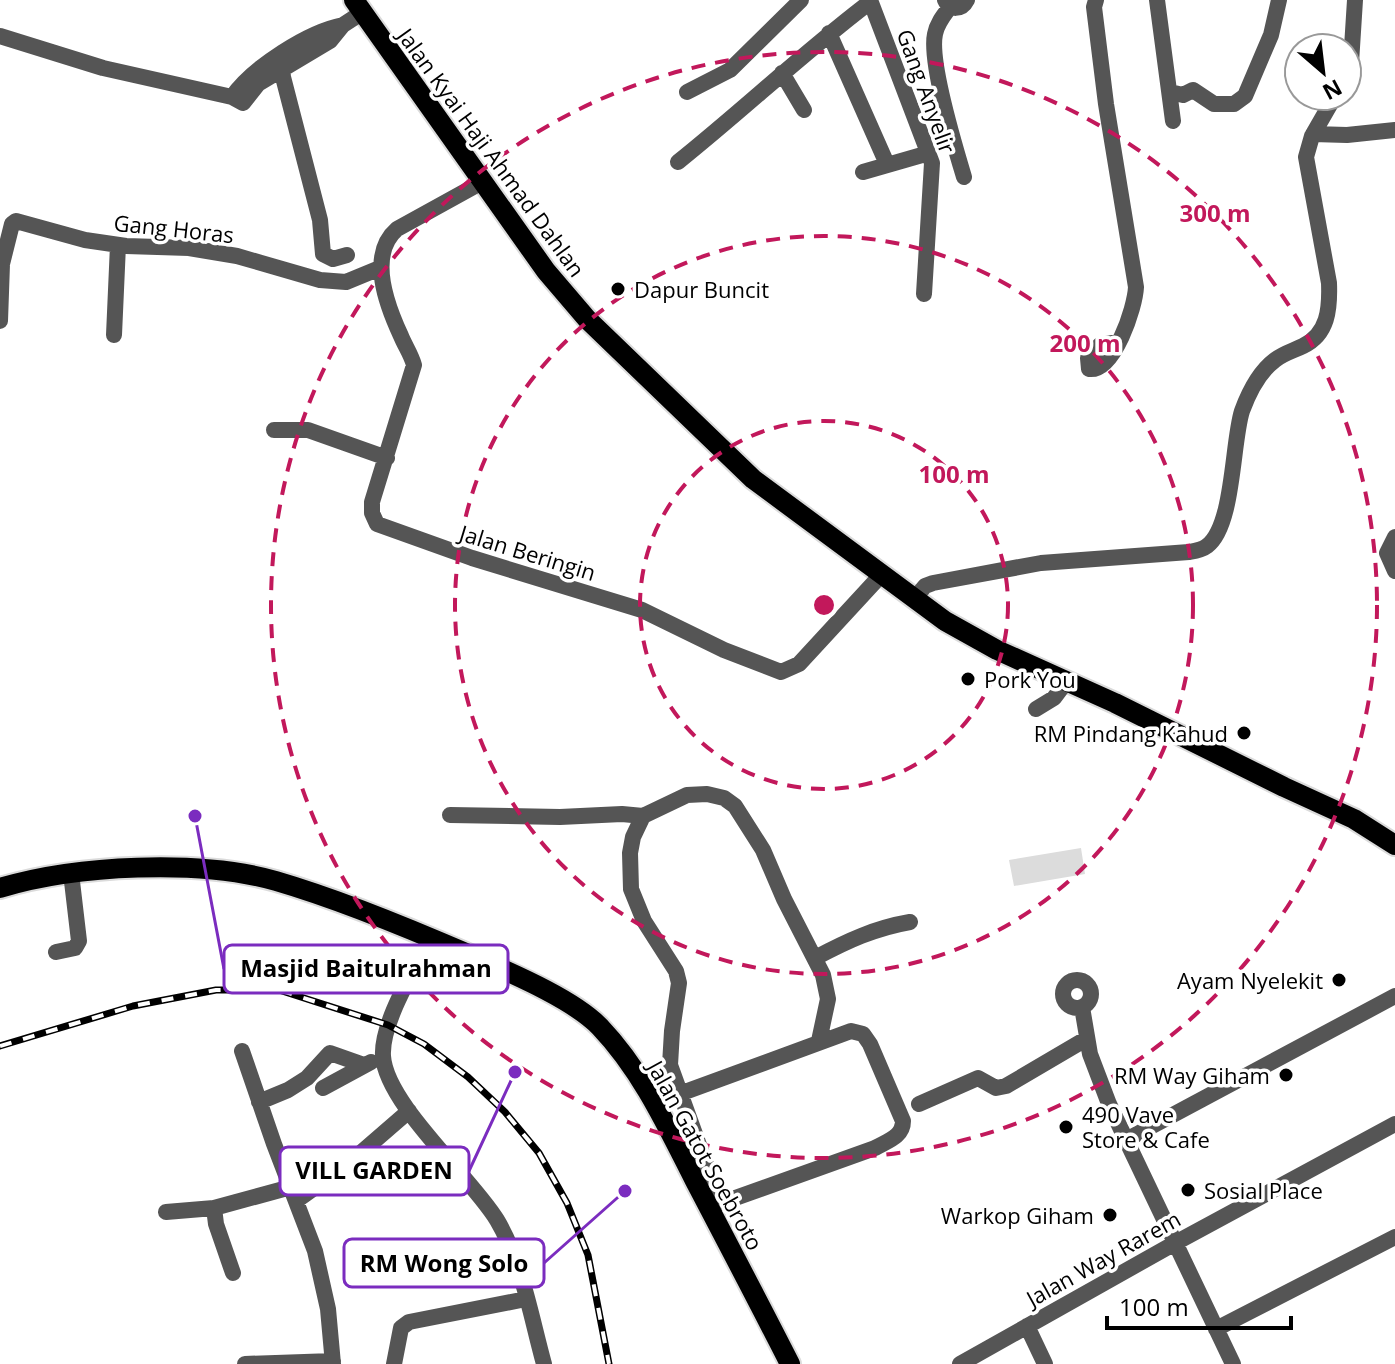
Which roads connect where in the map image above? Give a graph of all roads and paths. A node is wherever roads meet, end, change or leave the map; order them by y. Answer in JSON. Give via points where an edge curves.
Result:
{"nodes":[{"id":1,"x":801,"y":0,"type":"edge"},
{"id":2,"x":967,"y":0,"type":"edge"},
{"id":3,"x":1096,"y":0,"type":"edge"},
{"id":4,"x":1157,"y":0,"type":"edge"},
{"id":5,"x":1279,"y":0,"type":"edge"},
{"id":6,"x":1355,"y":0,"type":"edge"},
{"id":7,"x":870,"y":1,"type":"edge"},
{"id":8,"x":948,"y":3,"type":"edge"},
{"id":9,"x":358,"y":6,"type":"edge"},
{"id":10,"x":1353,"y":32,"type":"edge"},
{"id":11,"x":829,"y":33,"type":"junction"},
{"id":12,"x":0,"y":36,"type":"edge"},
{"id":13,"x":282,"y":62,"type":"junction"},
{"id":14,"x":782,"y":73,"type":"junction"},
{"id":15,"x":687,"y":92,"type":"dead end"},
{"id":16,"x":1170,"y":92,"type":"junction"},
{"id":17,"x":804,"y":110,"type":"dead end"},
{"id":18,"x":1326,"y":112,"type":"edge"},
{"id":19,"x":1173,"y":121,"type":"dead end"},
{"id":20,"x":1395,"y":130,"type":"edge"},
{"id":21,"x":1313,"y":134,"type":"junction"},
{"id":22,"x":929,"y":153,"type":"junction"},
{"id":23,"x":678,"y":162,"type":"dead end"},
{"id":24,"x":887,"y":164,"type":"junction"},
{"id":25,"x":863,"y":172,"type":"dead end"},
{"id":26,"x":964,"y":177,"type":"dead end"},
{"id":27,"x":484,"y":181,"type":"junction"},
{"id":28,"x":118,"y":245,"type":"junction"},
{"id":29,"x":347,"y":255,"type":"dead end"},
{"id":30,"x":380,"y":268,"type":"junction"},
{"id":31,"x":924,"y":294,"type":"dead end"},
{"id":32,"x":0,"y":321,"type":"edge"},
{"id":33,"x":114,"y":335,"type":"dead end"},
{"id":34,"x":1119,"y":342,"type":"dead end"},
{"id":35,"x":274,"y":430,"type":"dead end"},
{"id":36,"x":387,"y":458,"type":"junction"},
{"id":37,"x":1395,"y":537,"type":"edge"},
{"id":38,"x":1395,"y":571,"type":"edge"},
{"id":39,"x":882,"y":574,"type":"junction"},
{"id":40,"x":915,"y":598,"type":"junction"},
{"id":41,"x":1066,"y":682,"type":"junction"},
{"id":42,"x":1036,"y":709,"type":"dead end"},
{"id":43,"x":450,"y":815,"type":"dead end"},
{"id":44,"x":643,"y":816,"type":"junction"},
{"id":45,"x":1395,"y":845,"type":"edge"},
{"id":46,"x":71,"y":873,"type":"junction"},
{"id":47,"x":0,"y":888,"type":"edge"},
{"id":48,"x":910,"y":922,"type":"dead end"},
{"id":49,"x":430,"y":938,"type":"junction"},
{"id":50,"x":56,"y":952,"type":"dead end"},
{"id":51,"x":815,"y":958,"type":"junction"},
{"id":52,"x":1395,"y":996,"type":"edge"},
{"id":53,"x":1082,"y":1007,"type":"dead end"},
{"id":54,"x":1086,"y":1039,"type":"junction"},
{"id":55,"x":819,"y":1041,"type":"junction"},
{"id":56,"x":242,"y":1051,"type":"dead end"},
{"id":57,"x":383,"y":1056,"type":"junction"},
{"id":58,"x":364,"y":1065,"type":"junction"},
{"id":59,"x":323,"y":1088,"type":"dead end"},
{"id":60,"x":682,"y":1093,"type":"junction"},
{"id":61,"x":259,"y":1102,"type":"junction"},
{"id":62,"x":919,"y":1104,"type":"dead end"},
{"id":63,"x":409,"y":1111,"type":"junction"},
{"id":64,"x":1395,"y":1124,"type":"edge"},
{"id":65,"x":1126,"y":1140,"type":"junction"},
{"id":66,"x":293,"y":1194,"type":"junction"},
{"id":67,"x":715,"y":1205,"type":"junction"},
{"id":68,"x":214,"y":1208,"type":"junction"},
{"id":69,"x":166,"y":1212,"type":"dead end"},
{"id":70,"x":1395,"y":1237,"type":"edge"},
{"id":71,"x":1177,"y":1242,"type":"junction"},
{"id":72,"x":233,"y":1273,"type":"dead end"},
{"id":73,"x":526,"y":1299,"type":"junction"},
{"id":74,"x":1027,"y":1326,"type":"junction"},
{"id":75,"x":1216,"y":1329,"type":"junction"},
{"id":76,"x":333,"y":1363,"type":"edge"},
{"id":77,"x":245,"y":1364,"type":"edge"},
{"id":78,"x":394,"y":1364,"type":"edge"},
{"id":79,"x":544,"y":1364,"type":"edge"},
{"id":80,"x":790,"y":1364,"type":"edge"},
{"id":81,"x":960,"y":1364,"type":"edge"},
{"id":82,"x":1045,"y":1364,"type":"edge"},
{"id":83,"x":1233,"y":1364,"type":"edge"}],
"edges":[{"from":1,"to":15,"type":"street","via":[[730,70]]},
{"from":2,"to":8,"type":"street","via":[[960,7]]},
{"from":3,"to":34,"type":"street","via":[[1106,104],[1136,287]]},
{"from":4,"to":16,"type":"street"},
{"from":5,"to":16,"type":"street","via":[[1271,35],[1245,96],[1234,104],[1214,104],[1193,90],[1183,95]]},
{"from":6,"to":10,"type":"street"},
{"from":7,"to":11,"type":"street"},
{"from":7,"to":22,"type":"street","name":"Gang Anyelir"},
{"from":8,"to":26,"type":"street","via":[[934,40],[948,123]]},
{"from":9,"to":13,"type":"street","via":[[330,41]]},
{"from":9,"to":27,"type":"main road","name":"Jalan Kyai Haji Ahmad Dahlan"},
{"from":11,"to":14,"type":"street"},
{"from":11,"to":24,"type":"street"},
{"from":12,"to":13,"type":"street","via":[[243,103]]},
{"from":13,"to":29,"type":"street","via":[[320,220],[323,254],[333,259]]},
{"from":14,"to":17,"type":"street"},
{"from":14,"to":23,"type":"street"},
{"from":16,"to":19,"type":"street"},
{"from":18,"to":21,"type":"street"},
{"from":20,"to":21,"type":"street"},
{"from":21,"to":40,"type":"street","via":[[1306,157],[1329,283],[1325,322],[1317,338],[1267,367],[1248,397],[1223,516],[1207,546],[1177,554],[1041,563],[933,583]]},
{"from":22,"to":24,"type":"street"},
{"from":22,"to":31,"type":"street","name":"Gang Anyelir"},
{"from":24,"to":25,"type":"street"},
{"from":27,"to":30,"type":"street","via":[[393,232]]},
{"from":27,"to":39,"type":"main road","name":"Jalan Kyai Haji Ahmad Dahlan","via":[[546,271],[603,335],[753,479]]},
{"from":28,"to":30,"type":"street","name":"Gang Horas","via":[[237,256],[329,281],[346,282]]},
{"from":28,"to":32,"type":"street","name":"Gang Horas","via":[[14,221],[2,264]]},
{"from":28,"to":33,"type":"street"},
{"from":30,"to":36,"type":"street","name":"Jalan Beringin","via":[[414,365]]},
{"from":35,"to":36,"type":"street","via":[[308,430]]},
{"from":36,"to":39,"type":"street","name":"Jalan Beringin","via":[[372,513],[377,524],[642,610],[781,672],[799,664]]},
{"from":37,"to":38,"type":"street","via":[[1387,553]]},
{"from":39,"to":40,"type":"main road","name":"Jalan Kyai Haji Ahmad Dahlan"},
{"from":40,"to":41,"type":"main road","name":"Jalan Kyai Haji Ahmad Dahlan","via":[[970,636]]},
{"from":41,"to":42,"type":"street"},
{"from":41,"to":45,"type":"main road","name":"Jalan Kyai Haji Ahmad Dahlan","via":[[1354,819]]},
{"from":43,"to":44,"type":"street"},
{"from":44,"to":51,"type":"street","via":[[687,795],[707,794],[735,806],[763,850]]},
{"from":44,"to":60,"type":"street","via":[[630,853],[631,889],[679,983],[670,1065]]},
{"from":46,"to":47,"type":"main road","name":"Jalan Gatot Soebroto"},
{"from":46,"to":49,"type":"main road","name":"Jalan Gatot Soebroto","via":[[197,868],[237,873],[274,881]]},
{"from":46,"to":50,"type":"street","via":[[79,941],[75,948]]},
{"from":48,"to":51,"type":"street","via":[[853,937]]},
{"from":49,"to":57,"type":"street","via":[[388,1025]]},
{"from":49,"to":67,"type":"main road","name":"Jalan Gatot Soebroto","via":[[555,997],[598,1025],[655,1104]]},
{"from":51,"to":55,"type":"street","via":[[828,999]]},
{"from":52,"to":65,"type":"street"},
{"from":53,"to":54,"type":"street"},
{"from":54,"to":62,"type":"street","via":[[1006,1086],[996,1088],[978,1078]]},
{"from":54,"to":65,"type":"street"},
{"from":55,"to":60,"type":"street"},
{"from":55,"to":67,"type":"street","via":[[851,1031],[863,1034],[903,1130],[875,1148]]},
{"from":56,"to":61,"type":"street"},
{"from":57,"to":58,"type":"street"},
{"from":57,"to":63,"type":"street"},
{"from":58,"to":59,"type":"street"},
{"from":58,"to":61,"type":"street","via":[[330,1053],[307,1078]]},
{"from":60,"to":67,"type":"street"},
{"from":61,"to":66,"type":"street"},
{"from":63,"to":66,"type":"street","via":[[349,1163]]},
{"from":63,"to":73,"type":"street","via":[[496,1218]]},
{"from":64,"to":71,"type":"street","name":"Jalan Way Rarem"},
{"from":65,"to":71,"type":"street"},
{"from":66,"to":68,"type":"street"},
{"from":66,"to":76,"type":"street","via":[[315,1251]]},
{"from":67,"to":80,"type":"main road","name":"Jalan Gatot Soebroto"},
{"from":68,"to":69,"type":"street"},
{"from":68,"to":72,"type":"street"},
{"from":70,"to":75,"type":"street"},
{"from":71,"to":74,"type":"street","name":"Jalan Way Rarem"},
{"from":71,"to":75,"type":"street"},
{"from":73,"to":78,"type":"street","via":[[409,1322],[401,1328]]},
{"from":73,"to":79,"type":"street"},
{"from":74,"to":81,"type":"street","name":"Jalan Way Rarem"},
{"from":74,"to":82,"type":"street"},
{"from":75,"to":83,"type":"street"},
{"from":76,"to":77,"type":"street"}]}
